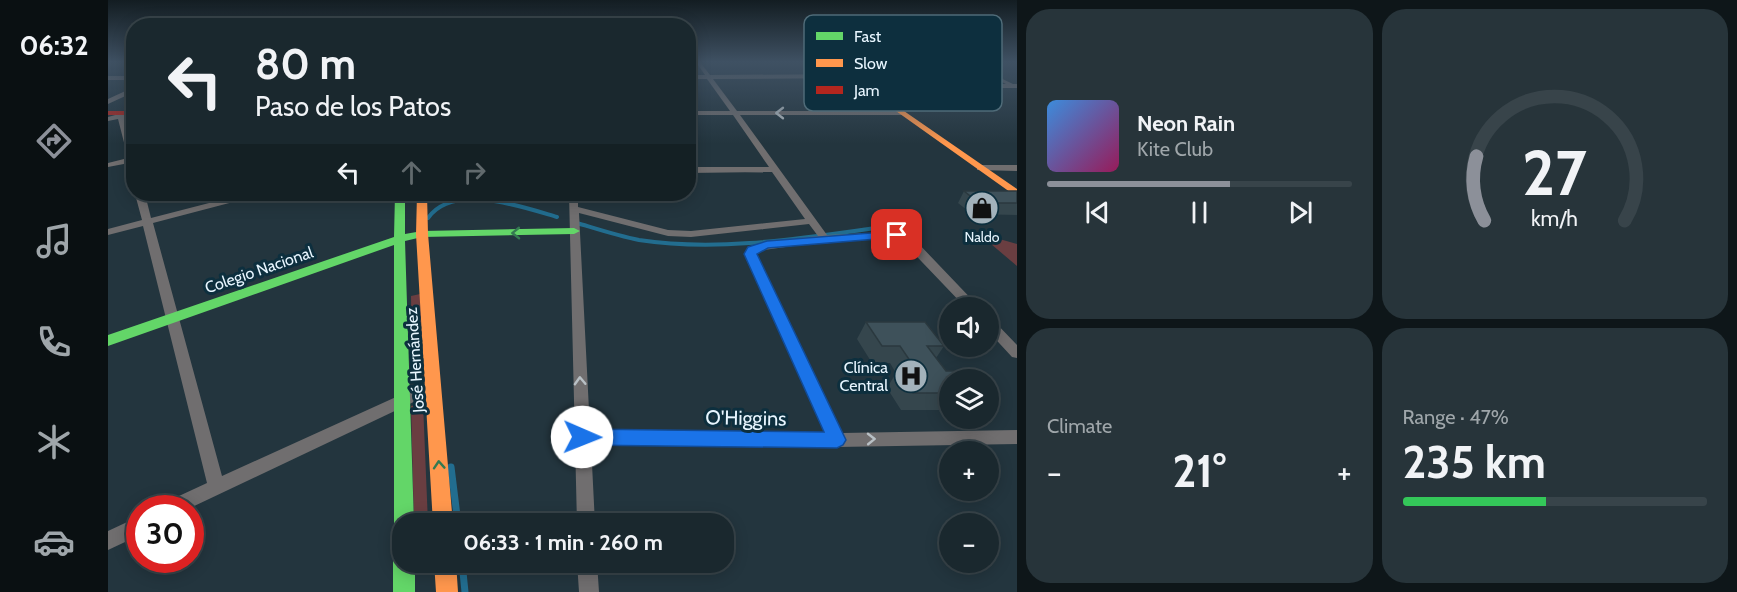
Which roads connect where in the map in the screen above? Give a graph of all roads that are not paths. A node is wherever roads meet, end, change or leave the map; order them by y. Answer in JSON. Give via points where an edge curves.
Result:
{"nodes":[{"id":1,"x":718,"y":90,"type":"edge"},
{"id":2,"x":126,"y":93,"type":"edge"},
{"id":3,"x":108,"y":102,"type":"edge"},
{"id":4,"x":108,"y":108,"type":"edge"},
{"id":5,"x":898,"y":111,"type":"edge"},
{"id":6,"x":126,"y":112,"type":"edge"},
{"id":7,"x":696,"y":113,"type":"edge"},
{"id":8,"x":734,"y":113,"type":"junction"},
{"id":9,"x":901,"y":113,"type":"junction"},
{"id":10,"x":108,"y":119,"type":"edge"},
{"id":11,"x":126,"y":162,"type":"edge"},
{"id":12,"x":108,"y":165,"type":"edge"},
{"id":13,"x":980,"y":168,"type":"junction"},
{"id":14,"x":1017,"y":168,"type":"edge"},
{"id":15,"x":774,"y":169,"type":"junction"},
{"id":16,"x":696,"y":170,"type":"edge"},
{"id":17,"x":1017,"y":194,"type":"edge"},
{"id":18,"x":142,"y":201,"type":"edge"},
{"id":19,"x":226,"y":201,"type":"edge"},
{"id":20,"x":400,"y":201,"type":"edge"},
{"id":21,"x":422,"y":201,"type":"edge"},
{"id":22,"x":573,"y":201,"type":"edge"},
{"id":23,"x":573,"y":209,"type":"junction"},
{"id":24,"x":147,"y":222,"type":"junction"},
{"id":25,"x":814,"y":224,"type":"junction"},
{"id":26,"x":574,"y":231,"type":"junction"},
{"id":27,"x":108,"y":232,"type":"edge"},
{"id":28,"x":422,"y":234,"type":"junction"},
{"id":29,"x":400,"y":239,"type":"junction"},
{"id":30,"x":825,"y":239,"type":"junction"},
{"id":31,"x":427,"y":287,"type":"junction"},
{"id":32,"x":399,"y":291,"type":"junction"},
{"id":33,"x":964,"y":297,"type":"edge"},
{"id":34,"x":171,"y":318,"type":"junction"},
{"id":35,"x":999,"y":334,"type":"edge"},
{"id":36,"x":108,"y":341,"type":"edge"},
{"id":37,"x":1017,"y":353,"type":"edge"},
{"id":38,"x":434,"y":386,"type":"junction"},
{"id":39,"x":403,"y":400,"type":"junction"},
{"id":40,"x":582,"y":437,"type":"junction"},
{"id":41,"x":1017,"y":437,"type":"edge"},
{"id":42,"x":837,"y":440,"type":"junction"},
{"id":43,"x":216,"y":486,"type":"junction"},
{"id":44,"x":198,"y":495,"type":"edge"},
{"id":45,"x":404,"y":513,"type":"edge"},
{"id":46,"x":442,"y":513,"type":"edge"},
{"id":47,"x":585,"y":513,"type":"edge"},
{"id":48,"x":126,"y":532,"type":"edge"},
{"id":49,"x":108,"y":541,"type":"edge"},
{"id":50,"x":404,"y":573,"type":"edge"},
{"id":51,"x":446,"y":573,"type":"edge"},
{"id":52,"x":588,"y":573,"type":"edge"},
{"id":53,"x":404,"y":592,"type":"edge"},
{"id":54,"x":447,"y":592,"type":"edge"},
{"id":55,"x":589,"y":592,"type":"edge"}],
"edges":[{"from":1,"to":8,"type":"street"},
{"from":2,"to":3,"type":"street"},
{"from":4,"to":6,"type":"street"},
{"from":5,"to":9,"type":"street"},
{"from":6,"to":10,"type":"street"},
{"from":7,"to":8,"type":"street"},
{"from":9,"to":8,"type":"street","one_way":true},
{"from":8,"to":15,"type":"street"},
{"from":9,"to":13,"type":"street"},
{"from":11,"to":12,"type":"street"},
{"from":13,"to":14,"type":"street"},
{"from":13,"to":17,"type":"street"},
{"from":15,"to":16,"type":"street"},
{"from":15,"to":25,"type":"street"},
{"from":18,"to":24,"type":"street"},
{"from":19,"to":24,"type":"street"},
{"from":20,"to":29,"type":"street","name":"José Hernández"},
{"from":21,"to":28,"type":"street","name":"José Hernández"},
{"from":22,"to":23,"type":"street"},
{"from":23,"to":25,"type":"street","via":[[668,233]]},
{"from":23,"to":26,"type":"street"},
{"from":24,"to":27,"type":"street"},
{"from":24,"to":34,"type":"street"},
{"from":25,"to":30,"type":"street"},
{"from":26,"to":28,"type":"street","name":"Colegio Nacional","one_way":true},
{"from":40,"to":26,"type":"street","one_way":true},
{"from":28,"to":29,"type":"street","name":"Colegio Nacional"},
{"from":28,"to":31,"type":"street","name":"José Hernández"},
{"from":29,"to":32,"type":"street","name":"José Hernández"},
{"from":29,"to":34,"type":"street","name":"Colegio Nacional"},
{"from":30,"to":33,"type":"street","via":[[903,236]]},
{"from":30,"to":42,"type":"street","via":[[752,249],[751,259]]},
{"from":31,"to":32,"type":"street"},
{"from":31,"to":38,"type":"street","name":"José Hernández"},
{"from":32,"to":39,"type":"street","name":"José Hernández"},
{"from":34,"to":36,"type":"street","name":"Colegio Nacional"},
{"from":34,"to":43,"type":"street"},
{"from":35,"to":37,"type":"street"},
{"from":38,"to":39,"type":"street"},
{"from":46,"to":38,"type":"street","name":"José Hernández","one_way":true},
{"from":39,"to":43,"type":"street"},
{"from":39,"to":45,"type":"street","name":"José Hernández"},
{"from":40,"to":42,"type":"street","name":"O'Higgins"},
{"from":40,"to":47,"type":"street"},
{"from":42,"to":41,"type":"street","name":"O'Higgins","one_way":true},
{"from":43,"to":44,"type":"street"},
{"from":48,"to":49,"type":"street"},
{"from":50,"to":53,"type":"street"},
{"from":51,"to":54,"type":"street"},
{"from":52,"to":55,"type":"street"}]}
